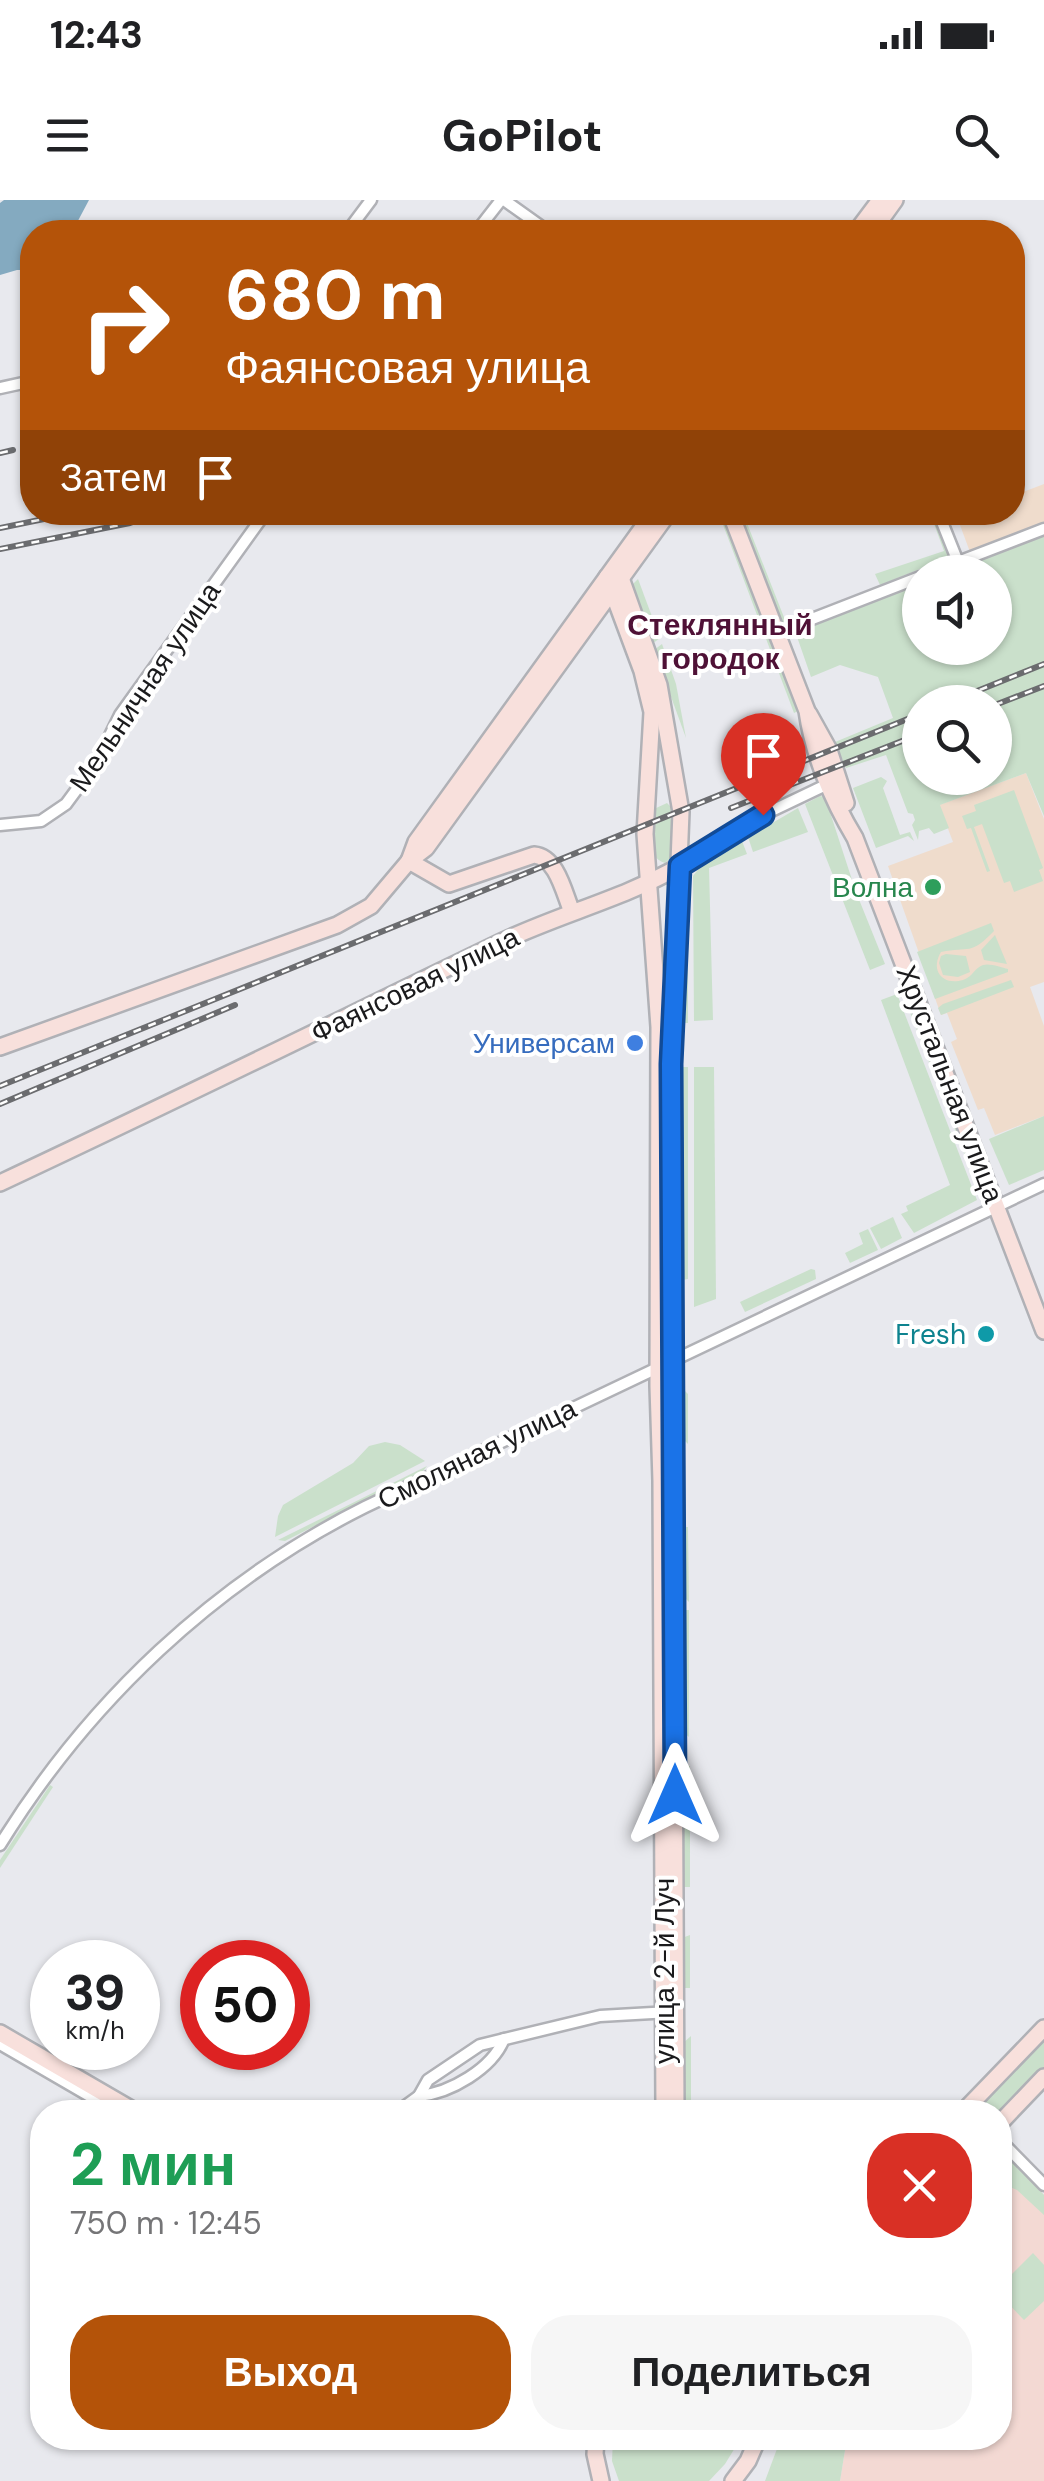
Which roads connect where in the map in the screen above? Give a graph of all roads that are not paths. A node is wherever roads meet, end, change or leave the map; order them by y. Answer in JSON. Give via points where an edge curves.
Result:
{"nodes":[{"id":1,"x":502,"y":200,"type":"edge"},
{"id":2,"x":486,"y":220,"type":"edge"},
{"id":3,"x":531,"y":220,"type":"edge"},
{"id":4,"x":257,"y":525,"type":"edge"},
{"id":5,"x":646,"y":525,"type":"edge"},
{"id":6,"x":659,"y":525,"type":"edge"},
{"id":7,"x":735,"y":525,"type":"edge"},
{"id":8,"x":943,"y":525,"type":"edge"},
{"id":9,"x":1044,"y":528,"type":"edge"},
{"id":10,"x":955,"y":555,"type":"edge"},
{"id":11,"x":976,"y":555,"type":"edge"},
{"id":12,"x":613,"y":581,"type":"junction"},
{"id":13,"x":902,"y":584,"type":"edge"},
{"id":14,"x":776,"y":633,"type":"junction"},
{"id":15,"x":806,"y":711,"type":"junction"},
{"id":16,"x":828,"y":784,"type":"junction"},
{"id":17,"x":680,"y":802,"type":"junction"},
{"id":18,"x":647,"y":804,"type":"junction"},
{"id":19,"x":0,"y":825,"type":"edge"},
{"id":20,"x":855,"y":838,"type":"junction"},
{"id":21,"x":409,"y":860,"type":"junction"},
{"id":22,"x":680,"y":866,"type":"junction"},
{"id":23,"x":648,"y":884,"type":"junction"},
{"id":24,"x":572,"y":912,"type":"junction"},
{"id":25,"x":0,"y":1047,"type":"edge"},
{"id":26,"x":0,"y":1183,"type":"edge"},
{"id":27,"x":1044,"y":1184,"type":"edge"},
{"id":28,"x":996,"y":1206,"type":"junction"},
{"id":29,"x":1044,"y":1331,"type":"edge"},
{"id":30,"x":667,"y":1363,"type":"junction"},
{"id":31,"x":0,"y":1845,"type":"edge"},
{"id":32,"x":670,"y":2012,"type":"junction"},
{"id":33,"x":1044,"y":2028,"type":"edge"},
{"id":34,"x":0,"y":2032,"type":"edge"},
{"id":35,"x":504,"y":2040,"type":"junction"},
{"id":36,"x":0,"y":2044,"type":"edge"},
{"id":37,"x":1044,"y":2076,"type":"edge"},
{"id":38,"x":419,"y":2096,"type":"junction"},
{"id":39,"x":96,"y":2100,"type":"edge"},
{"id":40,"x":116,"y":2100,"type":"edge"},
{"id":41,"x":414,"y":2100,"type":"edge"},
{"id":42,"x":665,"y":2100,"type":"edge"},
{"id":43,"x":675,"y":2100,"type":"edge"},
{"id":44,"x":975,"y":2100,"type":"edge"},
{"id":45,"x":1012,"y":2109,"type":"edge"},
{"id":46,"x":1012,"y":2152,"type":"edge"},
{"id":47,"x":1044,"y":2185,"type":"edge"},
{"id":48,"x":594,"y":2450,"type":"edge"},
{"id":49,"x":753,"y":2450,"type":"edge"},
{"id":50,"x":748,"y":2461,"type":"junction"},
{"id":51,"x":600,"y":2481,"type":"edge"},
{"id":52,"x":733,"y":2481,"type":"edge"},
{"id":53,"x":748,"y":2481,"type":"edge"}],
"edges":[{"from":1,"to":2,"type":"street"},
{"from":1,"to":3,"type":"street"},
{"from":4,"to":19,"type":"street","name":"Мельничная улица","via":[[120,715],[66,804],[41,821]]},
{"from":5,"to":12,"type":"street"},
{"from":6,"to":12,"type":"street"},
{"from":7,"to":14,"type":"street","name":"Хрустальная улица"},
{"from":8,"to":10,"type":"street"},
{"from":9,"to":11,"type":"street"},
{"from":12,"to":17,"type":"street","name":"улица 2-й Луч","via":[[659,685]]},
{"from":12,"to":18,"type":"street","name":"улица 2-й Луч","via":[[651,703]]},
{"from":12,"to":21,"type":"street"},
{"from":13,"to":14,"type":"street"},
{"from":14,"to":15,"type":"street","name":"Хрустальная улица"},
{"from":15,"to":16,"type":"street","name":"Хрустальная улица"},
{"from":15,"to":20,"type":"street","name":"Хрустальная улица","via":[[829,750]]},
{"from":16,"to":20,"type":"street","name":"Хрустальная улица"},
{"from":16,"to":22,"type":"street","name":"Фаянсовая улица"},
{"from":17,"to":18,"type":"street","via":[[669,796]]},
{"from":17,"to":22,"type":"street","name":"улица 2-й Луч"},
{"from":18,"to":23,"type":"street","name":"улица 2-й Луч"},
{"from":20,"to":28,"type":"street","name":"Хрустальная улица"},
{"from":21,"to":24,"type":"street","via":[[448,884],[543,856]]},
{"from":21,"to":25,"type":"street","via":[[372,906],[337,926]]},
{"from":22,"to":23,"type":"street","name":"Фаянсовая улица"},
{"from":22,"to":30,"type":"street","name":"улица 2-й Луч"},
{"from":23,"to":24,"type":"street","name":"Фаянсовая улица"},
{"from":23,"to":30,"type":"street","name":"улица 2-й Луч","via":[[659,1014]]},
{"from":24,"to":26,"type":"street","name":"Фаянсовая улица"},
{"from":27,"to":28,"type":"street","name":"Смоляная улица"},
{"from":28,"to":29,"type":"street","name":"Хрустальная улица"},
{"from":28,"to":30,"type":"street","name":"Смоляная улица"},
{"from":30,"to":31,"type":"street","name":"Смоляная улица","via":[[332,1524],[255,1570],[114,1696],[67,1749]]},
{"from":30,"to":32,"type":"street","name":"улица 2-й Луч"},
{"from":32,"to":35,"type":"street","via":[[600,2016]]},
{"from":32,"to":42,"type":"street","name":"улица 2-й Луч"},
{"from":32,"to":43,"type":"street","name":"улица 2-й Луч"},
{"from":33,"to":44,"type":"street"},
{"from":34,"to":40,"type":"street"},
{"from":35,"to":38,"type":"street","via":[[480,2045],[428,2080]]},
{"from":35,"to":38,"type":"street","via":[[488,2062],[440,2094]]},
{"from":36,"to":39,"type":"street"},
{"from":37,"to":45,"type":"street"},
{"from":38,"to":41,"type":"street"},
{"from":46,"to":47,"type":"street"},
{"from":48,"to":51,"type":"street"},
{"from":49,"to":50,"type":"street"},
{"from":50,"to":52,"type":"street"},
{"from":50,"to":53,"type":"street"}]}
